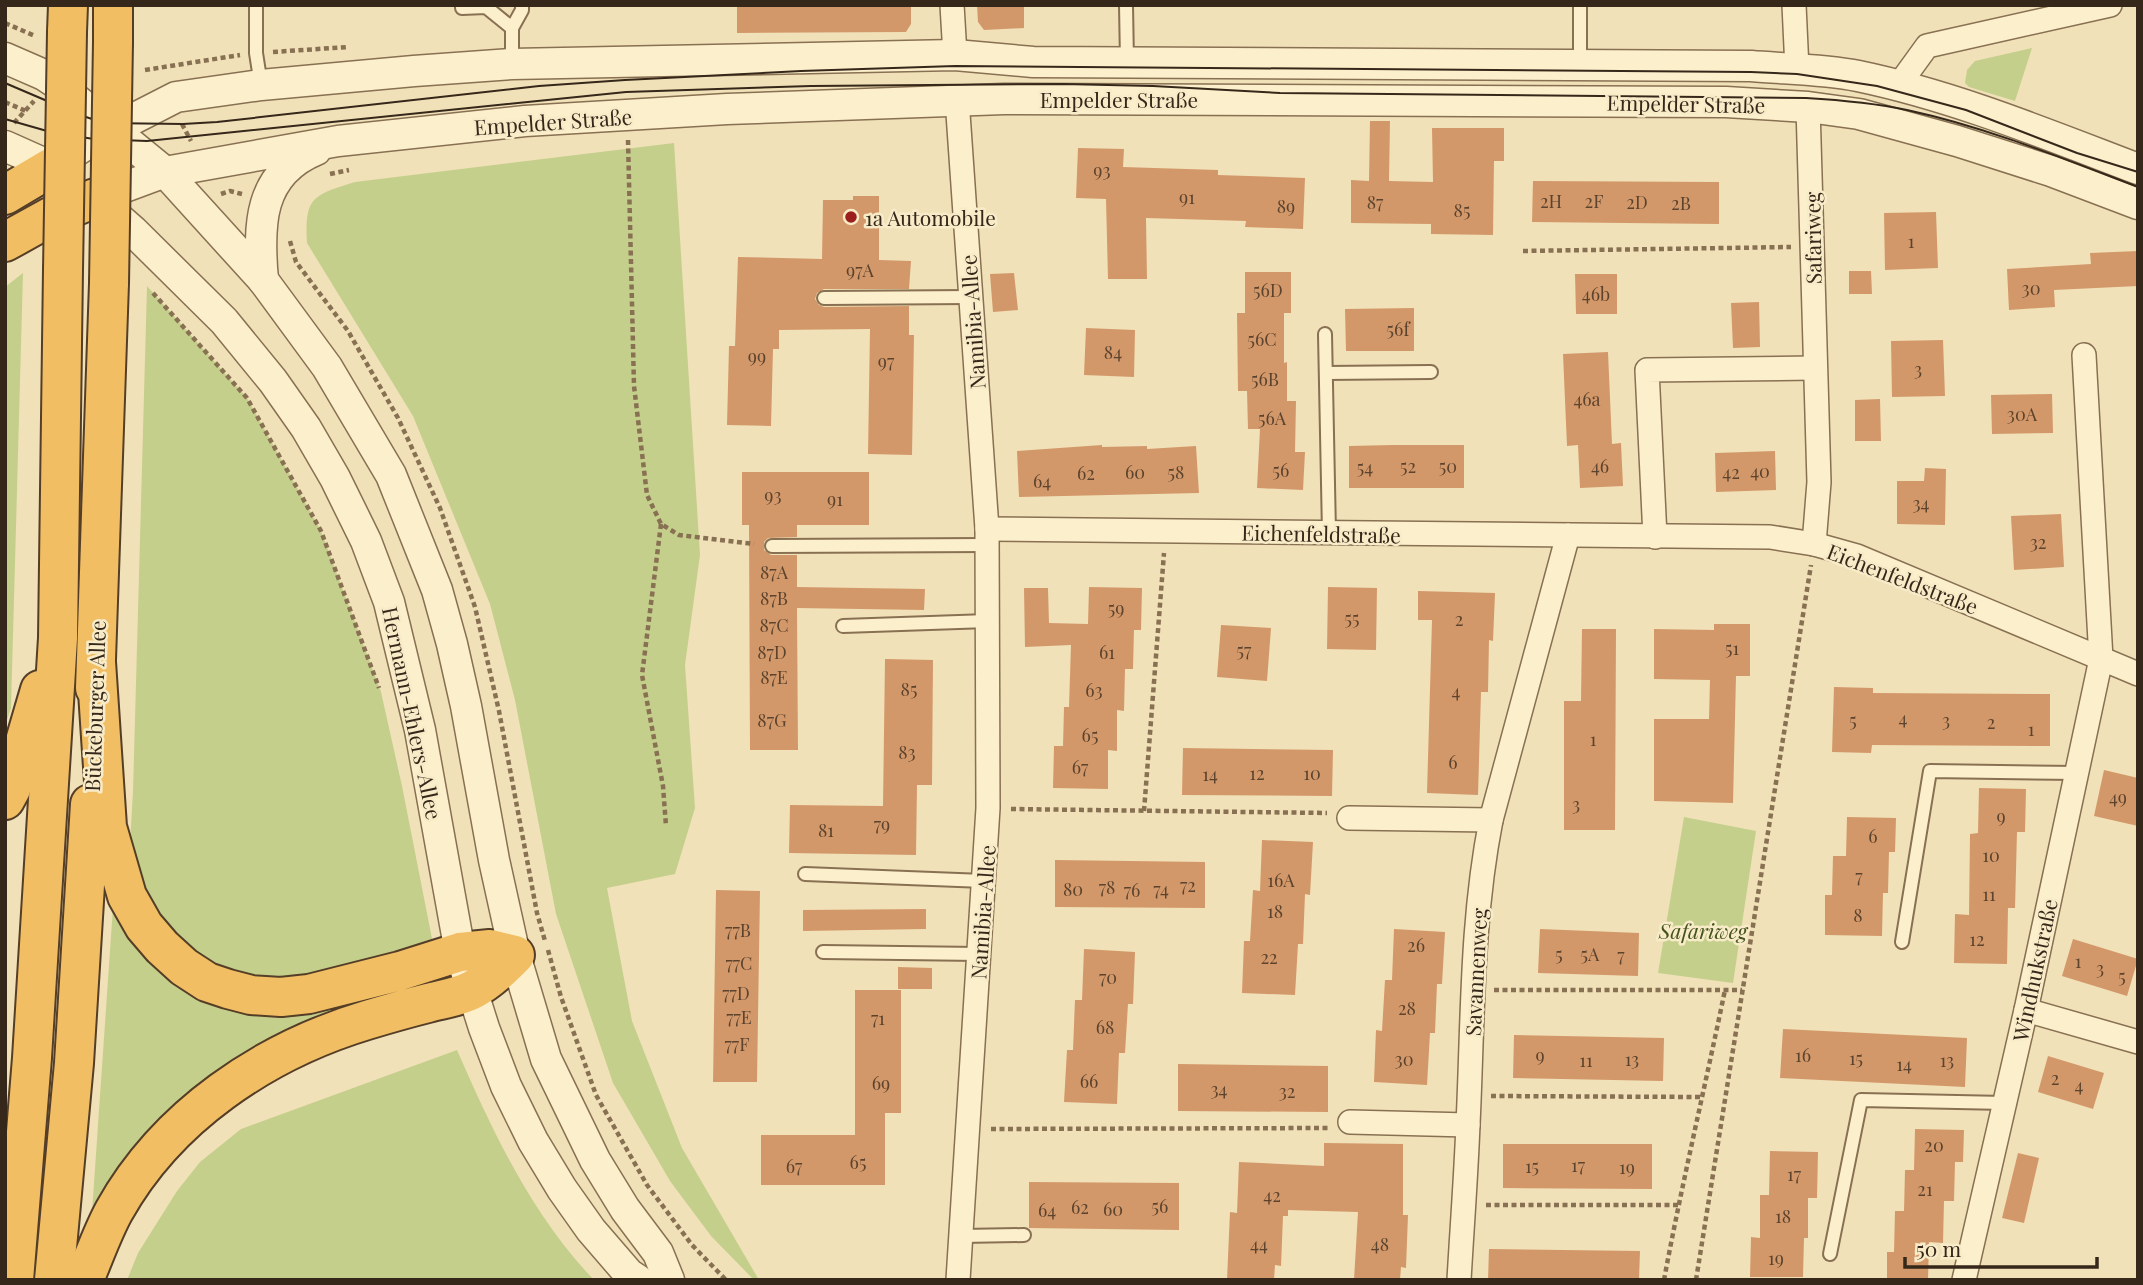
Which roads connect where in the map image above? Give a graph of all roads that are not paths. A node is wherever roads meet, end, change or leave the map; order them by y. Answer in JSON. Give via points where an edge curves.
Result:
{"nodes":[{"id":1,"x":256,"y":5,"type":"edge"},
{"id":2,"x":462,"y":5,"type":"edge"},
{"id":3,"x":522,"y":5,"type":"edge"},
{"id":4,"x":952,"y":5,"type":"edge"},
{"id":5,"x":1126,"y":5,"type":"edge"},
{"id":6,"x":1580,"y":5,"type":"edge"},
{"id":7,"x":1794,"y":5,"type":"edge"},
{"id":8,"x":2110,"y":5,"type":"edge"},
{"id":9,"x":67,"y":19,"type":"edge"},
{"id":10,"x":113,"y":24,"type":"edge"},
{"id":11,"x":512,"y":28,"type":"junction"},
{"id":12,"x":954,"y":55,"type":"junction"},
{"id":13,"x":5,"y":58,"type":"edge"},
{"id":14,"x":1127,"y":62,"type":"junction"},
{"id":15,"x":512,"y":64,"type":"junction"},
{"id":16,"x":1580,"y":65,"type":"junction"},
{"id":17,"x":1797,"y":69,"type":"junction"},
{"id":18,"x":56,"y":83,"type":"junction"},
{"id":19,"x":261,"y":85,"type":"junction"},
{"id":20,"x":1903,"y":86,"type":"junction"},
{"id":21,"x":957,"y":99,"type":"junction"},
{"id":22,"x":1808,"y":107,"type":"junction"},
{"id":23,"x":113,"y":129,"type":"junction"},
{"id":24,"x":338,"y":141,"type":"junction"},
{"id":25,"x":5,"y":146,"type":"edge"},
{"id":26,"x":52,"y":167,"type":"junction"},
{"id":27,"x":2138,"y":169,"type":"edge"},
{"id":28,"x":165,"y":172,"type":"junction"},
{"id":29,"x":5,"y":195,"type":"edge"},
{"id":30,"x":95,"y":198,"type":"junction"},
{"id":31,"x":2138,"y":204,"type":"edge"},
{"id":32,"x":50,"y":217,"type":"junction"},
{"id":33,"x":5,"y":242,"type":"edge"},
{"id":34,"x":263,"y":280,"type":"junction"},
{"id":35,"x":970,"y":297,"type":"junction"},
{"id":36,"x":824,"y":298,"type":"dead end"},
{"id":37,"x":1325,"y":334,"type":"dead end"},
{"id":38,"x":2084,"y":355,"type":"dead end"},
{"id":39,"x":1815,"y":368,"type":"junction"},
{"id":40,"x":1432,"y":372,"type":"dead end"},
{"id":41,"x":1326,"y":373,"type":"junction"},
{"id":42,"x":1329,"y":533,"type":"junction"},
{"id":43,"x":1568,"y":535,"type":"junction"},
{"id":44,"x":987,"y":537,"type":"junction"},
{"id":45,"x":1655,"y":537,"type":"junction"},
{"id":46,"x":1814,"y":544,"type":"junction"},
{"id":47,"x":772,"y":546,"type":"road end"},
{"id":48,"x":988,"y":621,"type":"junction"},
{"id":49,"x":843,"y":626,"type":"dead end"},
{"id":50,"x":58,"y":638,"type":"junction"},
{"id":51,"x":2101,"y":659,"type":"junction"},
{"id":52,"x":96,"y":662,"type":"junction"},
{"id":53,"x":2138,"y":674,"type":"edge"},
{"id":54,"x":2077,"y":772,"type":"junction"},
{"id":55,"x":5,"y":800,"type":"edge"},
{"id":56,"x":1349,"y":818,"type":"road end"},
{"id":57,"x":1491,"y":820,"type":"junction"},
{"id":58,"x":805,"y":874,"type":"dead end"},
{"id":59,"x":984,"y":881,"type":"junction"},
{"id":60,"x":1902,"y":942,"type":"dead end"},
{"id":61,"x":460,"y":952,"type":"junction"},
{"id":62,"x":823,"y":952,"type":"dead end"},
{"id":63,"x":979,"y":954,"type":"junction"},
{"id":64,"x":515,"y":955,"type":"junction"},
{"id":65,"x":472,"y":990,"type":"junction"},
{"id":66,"x":2026,"y":1010,"type":"junction"},
{"id":67,"x":2138,"y":1042,"type":"edge"},
{"id":68,"x":2005,"y":1103,"type":"junction"},
{"id":69,"x":1350,"y":1122,"type":"road end"},
{"id":70,"x":1468,"y":1125,"type":"junction"},
{"id":71,"x":1024,"y":1234,"type":"dead end"},
{"id":72,"x":961,"y":1236,"type":"junction"},
{"id":73,"x":1830,"y":1254,"type":"dead end"},
{"id":74,"x":14,"y":1280,"type":"edge"},
{"id":75,"x":54,"y":1280,"type":"edge"},
{"id":76,"x":84,"y":1280,"type":"edge"},
{"id":77,"x":638,"y":1280,"type":"edge"},
{"id":78,"x":669,"y":1280,"type":"edge"},
{"id":79,"x":958,"y":1280,"type":"edge"},
{"id":80,"x":1459,"y":1280,"type":"edge"},
{"id":81,"x":1964,"y":1280,"type":"edge"}],
"edges":[{"from":1,"to":19,"type":"lane"},
{"from":2,"to":11,"type":"lane","via":[[486,7]]},
{"from":3,"to":11,"type":"lane"},
{"from":4,"to":12,"type":"street"},
{"from":5,"to":14,"type":"lane"},
{"from":6,"to":16,"type":"lane"},
{"from":7,"to":17,"type":"street"},
{"from":8,"to":20,"type":"street","via":[[1927,46]]},
{"from":9,"to":50,"type":"highway","name":"Bückeburger Allee","bridge":true},
{"from":10,"to":52,"type":"highway","name":"Bückeburger Allee","bridge":true},
{"from":11,"to":15,"type":"lane"},
{"from":12,"to":14,"type":"street","name":"Empelder Straße","via":[[1033,62]]},
{"from":12,"to":15,"type":"street","name":"Empelder Straße"},
{"from":12,"to":21,"type":"street"},
{"from":13,"to":18,"type":"street"},
{"from":14,"to":16,"type":"street","name":"Empelder Straße"},
{"from":15,"to":19,"type":"street","name":"Empelder Straße"},
{"from":16,"to":17,"type":"street","name":"Empelder Straße"},
{"from":17,"to":20,"type":"street","name":"Empelder Straße"},
{"from":17,"to":22,"type":"street"},
{"from":18,"to":23,"type":"street"},
{"from":18,"to":26,"type":"street"},
{"from":19,"to":23,"type":"street","name":"Empelder Straße","via":[[176,97]]},
{"from":20,"to":27,"type":"street","name":"Empelder Straße"},
{"from":21,"to":22,"type":"street","name":"Empelder Straße","via":[[1726,102]]},
{"from":21,"to":24,"type":"street","name":"Empelder Straße","via":[[525,121]]},
{"from":21,"to":35,"type":"street","name":"Namibia-Allee"},
{"from":22,"to":31,"type":"street","name":"Empelder Straße","via":[[1859,114],[1957,141]]},
{"from":22,"to":39,"type":"street","name":"Safariweg"},
{"from":23,"to":26,"type":"street"},
{"from":23,"to":28,"type":"street"},
{"from":24,"to":28,"type":"street","name":"Empelder Straße"},
{"from":24,"to":34,"type":"street","via":[[284,170],[267,200],[260,242]]},
{"from":25,"to":26,"type":"street","name":"Hermann-Ehlers-Allee"},
{"from":26,"to":29,"type":"highway"},
{"from":26,"to":30,"type":"street","name":"Hermann-Ehlers-Allee"},
{"from":26,"to":32,"type":"street"},
{"from":28,"to":30,"type":"street","name":"Empelder Straße"},
{"from":28,"to":34,"type":"street"},
{"from":30,"to":32,"type":"highway"},
{"from":30,"to":61,"type":"street","name":"Hermann-Ehlers-Allee","via":[[224,321],[273,381],[324,458],[366,541],[389,602],[419,730]]},
{"from":32,"to":33,"type":"highway"},
{"from":34,"to":64,"type":"street","via":[[327,367],[391,475],[437,590],[466,706]]},
{"from":35,"to":36,"type":"lane"},
{"from":35,"to":44,"type":"street","name":"Namibia-Allee"},
{"from":37,"to":41,"type":"lane"},
{"from":38,"to":51,"type":"street"},
{"from":39,"to":45,"type":"street","via":[[1647,370]]},
{"from":39,"to":46,"type":"street","name":"Safariweg","via":[[1819,481]]},
{"from":40,"to":41,"type":"lane"},
{"from":41,"to":42,"type":"lane"},
{"from":42,"to":43,"type":"street","name":"Eichenfeldstraße"},
{"from":42,"to":44,"type":"street","name":"Eichenfeldstraße","via":[[1166,531]]},
{"from":43,"to":45,"type":"street","name":"Eichenfeldstraße"},
{"from":43,"to":57,"type":"street","name":"Savannenweg"},
{"from":44,"to":47,"type":"lane"},
{"from":44,"to":48,"type":"street","name":"Namibia-Allee"},
{"from":45,"to":46,"type":"street","name":"Eichenfeldstraße","via":[[1770,537]]},
{"from":46,"to":51,"type":"street","name":"Eichenfeldstraße","via":[[1857,556]]},
{"from":48,"to":49,"type":"lane"},
{"from":48,"to":59,"type":"street","name":"Namibia-Allee"},
{"from":50,"to":55,"type":"highway"},
{"from":50,"to":74,"type":"highway","name":"Bückeburger Allee","via":[[33,1058]]},
{"from":51,"to":53,"type":"street","name":"Eichenfeldstraße"},
{"from":51,"to":54,"type":"street","name":"Windhukstraße"},
{"from":52,"to":61,"type":"highway","via":[[107,827],[127,896],[144,926],[184,967],[228,989],[281,998]]},
{"from":52,"to":75,"type":"highway","name":"Bückeburger Allee","via":[[76,1037]]},
{"from":54,"to":60,"type":"lane","via":[[1930,771]]},
{"from":54,"to":66,"type":"street","name":"Windhukstraße"},
{"from":56,"to":57,"type":"street"},
{"from":57,"to":70,"type":"street","name":"Savannenweg","via":[[1476,925]]},
{"from":58,"to":59,"type":"lane"},
{"from":59,"to":63,"type":"street","name":"Namibia-Allee"},
{"from":61,"to":64,"type":"highway","via":[[489,949]]},
{"from":61,"to":65,"type":"street","name":"Hermann-Ehlers-Allee"},
{"from":62,"to":63,"type":"lane"},
{"from":63,"to":72,"type":"street","name":"Namibia-Allee"},
{"from":64,"to":65,"type":"highway","via":[[496,975]]},
{"from":64,"to":78,"type":"street","via":[[551,1070],[594,1160],[658,1253]]},
{"from":65,"to":76,"type":"highway","via":[[315,1039],[208,1100],[142,1168],[114,1212]]},
{"from":65,"to":77,"type":"street","name":"Hermann-Ehlers-Allee","via":[[506,1086],[533,1141],[591,1230]]},
{"from":66,"to":67,"type":"street"},
{"from":66,"to":68,"type":"street","name":"Windhukstraße"},
{"from":68,"to":73,"type":"lane","via":[[1861,1100]]},
{"from":68,"to":81,"type":"street","name":"Windhukstraße"},
{"from":69,"to":70,"type":"street"},
{"from":70,"to":80,"type":"street","name":"Savannenweg"},
{"from":71,"to":72,"type":"lane"},
{"from":72,"to":79,"type":"street","name":"Namibia-Allee"}]}
